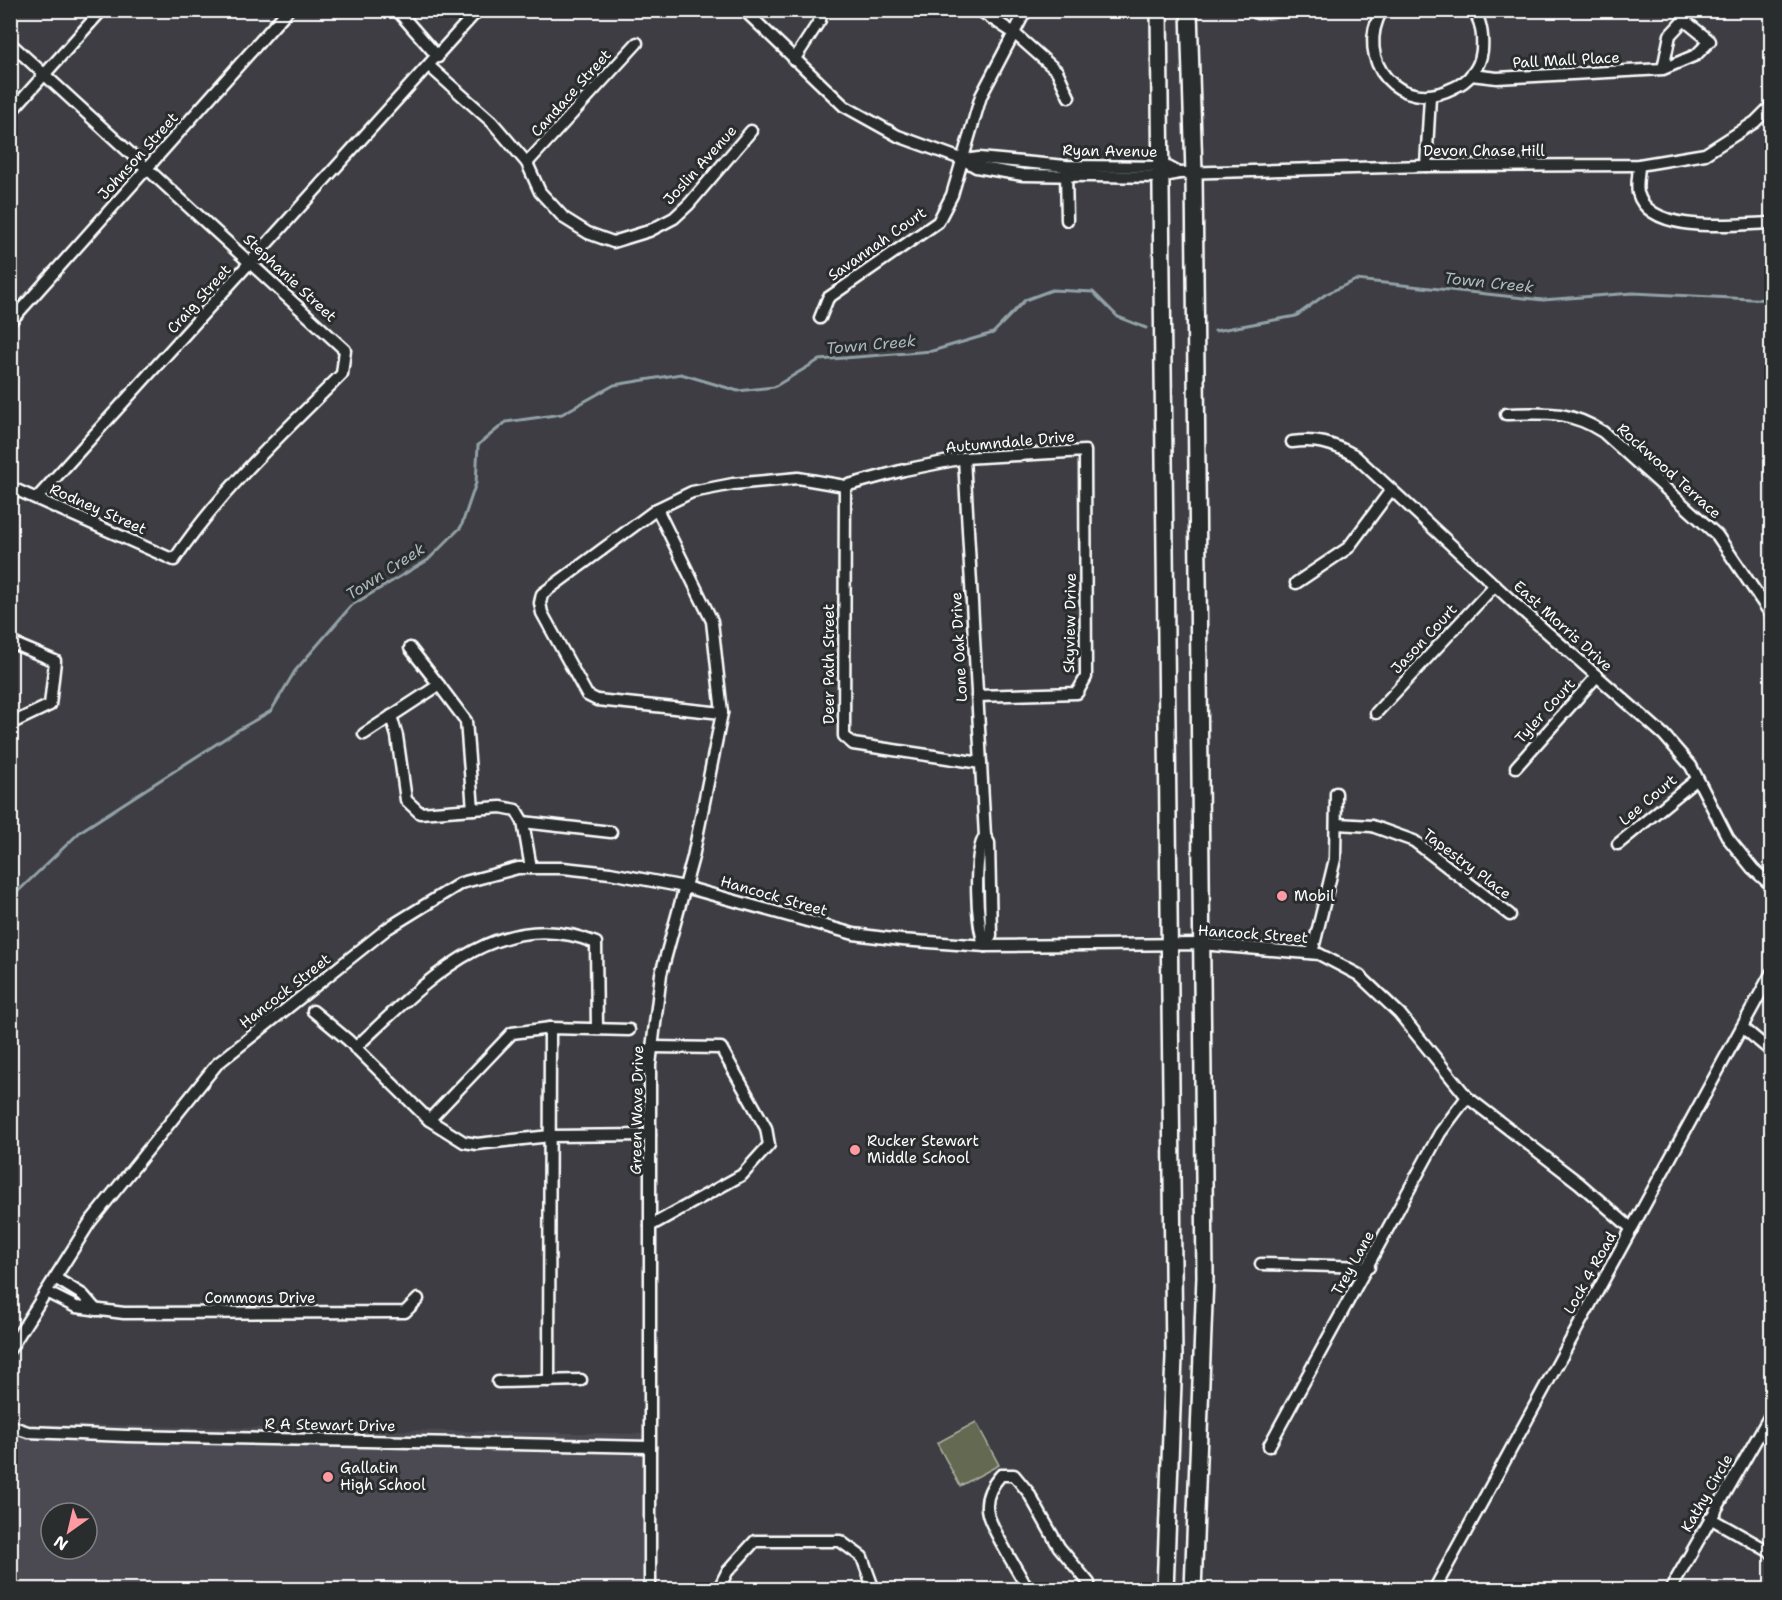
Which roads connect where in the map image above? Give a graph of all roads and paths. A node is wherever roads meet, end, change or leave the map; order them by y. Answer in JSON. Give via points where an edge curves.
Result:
{"nodes":[{"id":1,"x":102,"y":10,"type":"edge"},
{"id":2,"x":288,"y":10,"type":"edge"},
{"id":3,"x":397,"y":10,"type":"edge"},
{"id":4,"x":478,"y":10,"type":"edge"},
{"id":5,"x":744,"y":10,"type":"edge"},
{"id":6,"x":822,"y":10,"type":"edge"},
{"id":7,"x":979,"y":10,"type":"edge"},
{"id":8,"x":1026,"y":10,"type":"edge"},
{"id":9,"x":1159,"y":10,"type":"edge"},
{"id":10,"x":1189,"y":10,"type":"edge"},
{"id":11,"x":1257,"y":10,"type":"edge"},
{"id":12,"x":1296,"y":10,"type":"edge"},
{"id":13,"x":1382,"y":10,"type":"edge"},
{"id":14,"x":1473,"y":10,"type":"edge"},
{"id":15,"x":1014,"y":33,"type":"junction"},
{"id":16,"x":637,"y":43,"type":"dead end"},
{"id":17,"x":10,"y":44,"type":"edge"},
{"id":18,"x":438,"y":57,"type":"junction"},
{"id":19,"x":794,"y":60,"type":"junction"},
{"id":20,"x":429,"y":66,"type":"junction"},
{"id":21,"x":1663,"y":69,"type":"junction"},
{"id":22,"x":44,"y":75,"type":"junction"},
{"id":23,"x":1471,"y":75,"type":"junction"},
{"id":24,"x":1069,"y":97,"type":"dead end"},
{"id":25,"x":1430,"y":97,"type":"junction"},
{"id":26,"x":1772,"y":105,"type":"edge"},
{"id":27,"x":10,"y":113,"type":"edge"},
{"id":28,"x":751,"y":131,"type":"dead end"},
{"id":29,"x":964,"y":160,"type":"junction"},
{"id":30,"x":527,"y":163,"type":"junction"},
{"id":31,"x":1639,"y":165,"type":"junction"},
{"id":32,"x":1426,"y":166,"type":"junction"},
{"id":33,"x":146,"y":169,"type":"junction"},
{"id":34,"x":1066,"y":171,"type":"junction"},
{"id":35,"x":1162,"y":172,"type":"junction"},
{"id":36,"x":1187,"y":173,"type":"junction"},
{"id":37,"x":1067,"y":220,"type":"dead end"},
{"id":38,"x":1772,"y":223,"type":"edge"},
{"id":39,"x":252,"y":262,"type":"junction"},
{"id":40,"x":820,"y":318,"type":"dead end"},
{"id":41,"x":10,"y":322,"type":"edge"},
{"id":42,"x":1506,"y":414,"type":"dead end"},
{"id":43,"x":1292,"y":442,"type":"dead end"},
{"id":44,"x":1085,"y":451,"type":"joint"},
{"id":45,"x":964,"y":458,"type":"junction"},
{"id":46,"x":845,"y":486,"type":"junction"},
{"id":47,"x":10,"y":487,"type":"edge"},
{"id":48,"x":1391,"y":490,"type":"junction"},
{"id":49,"x":37,"y":498,"type":"junction"},
{"id":50,"x":657,"y":509,"type":"junction"},
{"id":51,"x":174,"y":560,"type":"joint"},
{"id":52,"x":1296,"y":583,"type":"dead end"},
{"id":53,"x":1494,"y":585,"type":"junction"},
{"id":54,"x":1772,"y":616,"type":"edge"},
{"id":55,"x":10,"y":642,"type":"edge"},
{"id":56,"x":410,"y":648,"type":"dead end"},
{"id":57,"x":1597,"y":676,"type":"junction"},
{"id":58,"x":439,"y":685,"type":"junction"},
{"id":59,"x":977,"y":696,"type":"junction"},
{"id":60,"x":722,"y":713,"type":"junction"},
{"id":61,"x":1376,"y":713,"type":"dead end"},
{"id":62,"x":392,"y":716,"type":"junction"},
{"id":63,"x":10,"y":724,"type":"edge"},
{"id":64,"x":364,"y":734,"type":"dead end"},
{"id":65,"x":981,"y":763,"type":"junction"},
{"id":66,"x":1516,"y":766,"type":"dead end"},
{"id":67,"x":1696,"y":780,"type":"junction"},
{"id":68,"x":1336,"y":793,"type":"dead end"},
{"id":69,"x":473,"y":809,"type":"junction"},
{"id":70,"x":523,"y":822,"type":"junction"},
{"id":71,"x":1337,"y":824,"type":"junction"},
{"id":72,"x":611,"y":832,"type":"dead end"},
{"id":73,"x":1618,"y":844,"type":"dead end"},
{"id":74,"x":531,"y":868,"type":"junction"},
{"id":75,"x":1772,"y":886,"type":"edge"},
{"id":76,"x":685,"y":887,"type":"junction"},
{"id":77,"x":1510,"y":915,"type":"dead end"},
{"id":78,"x":1201,"y":944,"type":"junction"},
{"id":79,"x":1170,"y":945,"type":"junction"},
{"id":80,"x":985,"y":946,"type":"junction"},
{"id":81,"x":1312,"y":953,"type":"junction"},
{"id":82,"x":1772,"y":972,"type":"edge"},
{"id":83,"x":313,"y":1011,"type":"dead end"},
{"id":84,"x":1742,"y":1027,"type":"junction"},
{"id":85,"x":550,"y":1028,"type":"junction"},
{"id":86,"x":597,"y":1029,"type":"junction"},
{"id":87,"x":629,"y":1030,"type":"dead end"},
{"id":88,"x":652,"y":1047,"type":"junction"},
{"id":89,"x":355,"y":1048,"type":"junction"},
{"id":90,"x":1772,"y":1052,"type":"edge"},
{"id":91,"x":1467,"y":1097,"type":"junction"},
{"id":92,"x":429,"y":1120,"type":"junction"},
{"id":93,"x":650,"y":1135,"type":"junction"},
{"id":94,"x":550,"y":1136,"type":"junction"},
{"id":95,"x":650,"y":1226,"type":"junction"},
{"id":96,"x":1632,"y":1229,"type":"junction"},
{"id":97,"x":1261,"y":1264,"type":"dead end"},
{"id":98,"x":1369,"y":1267,"type":"junction"},
{"id":99,"x":55,"y":1278,"type":"junction"},
{"id":100,"x":46,"y":1292,"type":"junction"},
{"id":101,"x":418,"y":1299,"type":"dead end"},
{"id":102,"x":96,"y":1310,"type":"junction"},
{"id":103,"x":10,"y":1348,"type":"edge"},
{"id":104,"x":580,"y":1380,"type":"dead end"},
{"id":105,"x":549,"y":1381,"type":"junction"},
{"id":106,"x":498,"y":1382,"type":"dead end"},
{"id":107,"x":1772,"y":1412,"type":"edge"},
{"id":108,"x":10,"y":1426,"type":"edge"},
{"id":109,"x":1269,"y":1446,"type":"dead end"},
{"id":110,"x":650,"y":1447,"type":"junction"},
{"id":111,"x":1710,"y":1518,"type":"junction"},
{"id":112,"x":1772,"y":1553,"type":"edge"},
{"id":113,"x":650,"y":1590,"type":"edge"},
{"id":114,"x":718,"y":1590,"type":"edge"},
{"id":115,"x":874,"y":1590,"type":"edge"},
{"id":116,"x":1028,"y":1590,"type":"edge"},
{"id":117,"x":1088,"y":1590,"type":"edge"},
{"id":118,"x":1165,"y":1590,"type":"edge"},
{"id":119,"x":1193,"y":1590,"type":"edge"},
{"id":120,"x":1434,"y":1590,"type":"edge"},
{"id":121,"x":1670,"y":1590,"type":"edge"}],
"edges":[{"from":1,"to":22,"type":"street"},
{"from":2,"to":33,"type":"street","name":"Johnson Street"},
{"from":3,"to":18,"type":"street"},
{"from":4,"to":18,"type":"street","name":"Craig Street"},
{"from":5,"to":19,"type":"street","name":"Ryan Avenue"},
{"from":6,"to":19,"type":"street","via":[[820,20]]},
{"from":7,"to":15,"type":"street"},
{"from":8,"to":15,"type":"street","name":"Savannah Court"},
{"from":9,"to":35,"type":"highway"},
{"from":10,"to":36,"type":"highway"},
{"from":11,"to":12,"type":"street"},
{"from":13,"to":25,"type":"street","via":[[1372,33],[1378,66],[1392,84],[1408,93]]},
{"from":14,"to":23,"type":"street","via":[[1483,34],[1481,57]]},
{"from":15,"to":24,"type":"street","via":[[1057,71]]},
{"from":15,"to":29,"type":"street","name":"Savannah Court","via":[[981,96]]},
{"from":16,"to":30,"type":"street","name":"Candace Street"},
{"from":17,"to":22,"type":"street","name":"Stephanie Street"},
{"from":18,"to":20,"type":"street","name":"Craig Street"},
{"from":19,"to":29,"type":"street","name":"Ryan Avenue","via":[[844,106],[898,136]]},
{"from":20,"to":30,"type":"street","name":"Joslin Avenue","via":[[492,122]]},
{"from":20,"to":39,"type":"street","name":"Craig Street"},
{"from":21,"to":21,"type":"street","name":"Pall Mall Place","via":[[1696,55],[1710,41],[1684,20],[1670,35]]},
{"from":21,"to":23,"type":"street","name":"Pall Mall Place","via":[[1497,78]]},
{"from":22,"to":27,"type":"street"},
{"from":22,"to":33,"type":"street","name":"Stephanie Street"},
{"from":23,"to":25,"type":"street","via":[[1465,83]]},
{"from":25,"to":32,"type":"street"},
{"from":26,"to":31,"type":"street","name":"Devon Chase Hill","via":[[1755,122],[1705,154]]},
{"from":28,"to":30,"type":"street","name":"Joslin Avenue","via":[[674,218],[613,242],[564,218],[540,192]]},
{"from":29,"to":34,"type":"street","name":"Ryan Avenue","via":[[976,167],[1023,175]]},
{"from":29,"to":40,"type":"street","name":"Savannah Court","via":[[938,222],[828,298]]},
{"from":31,"to":32,"type":"street","name":"Devon Chase Hill"},
{"from":31,"to":38,"type":"street","via":[[1638,193],[1661,218],[1682,224]]},
{"from":32,"to":36,"type":"street","name":"Devon Chase Hill"},
{"from":33,"to":39,"type":"street","name":"Stephanie Street"},
{"from":33,"to":41,"type":"street","name":"Johnson Street"},
{"from":34,"to":35,"type":"street","name":"Ryan Avenue"},
{"from":34,"to":37,"type":"street"},
{"from":35,"to":36,"type":"street","name":"Ryan Avenue"},
{"from":35,"to":79,"type":"highway"},
{"from":36,"to":78,"type":"highway"},
{"from":39,"to":49,"type":"street","name":"Craig Street"},
{"from":39,"to":51,"type":"street","name":"Stephanie Street","via":[[345,350],[344,368],[244,472],[199,523]]},
{"from":42,"to":54,"type":"street","name":"Rockwood Terrace","via":[[1550,412],[1585,420],[1603,432],[1717,535]]},
{"from":43,"to":48,"type":"street","name":"East Morris Drive","via":[[1315,439],[1332,443],[1354,455]]},
{"from":44,"to":45,"type":"street","name":"Autumndale Drive"},
{"from":44,"to":59,"type":"street","name":"Skyview Drive","via":[[1086,677],[1077,693]]},
{"from":45,"to":46,"type":"street","name":"Autumndale Drive"},
{"from":45,"to":59,"type":"street","name":"Lone Oak Drive"},
{"from":46,"to":50,"type":"street","name":"Autumndale Drive","via":[[798,478],[760,481],[692,492]]},
{"from":46,"to":65,"type":"street","name":"Deer Path Street","via":[[844,736],[853,744]]},
{"from":47,"to":49,"type":"street","name":"Rodney Street"},
{"from":48,"to":52,"type":"street","via":[[1348,548]]},
{"from":48,"to":53,"type":"street","name":"East Morris Drive"},
{"from":49,"to":51,"type":"street","name":"Rodney Street"},
{"from":50,"to":60,"type":"street","name":"Green Wave Drive","via":[[712,621]]},
{"from":50,"to":60,"type":"street","name":"Autumndale Drive","via":[[542,594],[542,613],[587,695],[597,700]]},
{"from":53,"to":57,"type":"street","name":"East Morris Drive"},
{"from":53,"to":61,"type":"street","name":"Jason Court"},
{"from":55,"to":63,"type":"street","via":[[55,661],[50,705]]},
{"from":56,"to":58,"type":"street"},
{"from":57,"to":66,"type":"street","name":"Tyler Court"},
{"from":57,"to":67,"type":"street","name":"East Morris Drive","via":[[1664,735],[1691,766]]},
{"from":58,"to":62,"type":"street"},
{"from":58,"to":69,"type":"street","via":[[466,721]]},
{"from":59,"to":65,"type":"street","name":"Lone Oak Drive"},
{"from":60,"to":76,"type":"street","name":"Green Wave Drive"},
{"from":62,"to":64,"type":"street"},
{"from":62,"to":69,"type":"street","via":[[406,800],[420,813]]},
{"from":65,"to":80,"type":"street","name":"Lone Oak Drive","via":[[985,836],[989,843],[991,935]]},
{"from":67,"to":73,"type":"street","name":"Lee Court"},
{"from":67,"to":75,"type":"street","name":"East Morris Drive","via":[[1728,838],[1753,870]]},
{"from":68,"to":71,"type":"street"},
{"from":69,"to":70,"type":"street","via":[[516,810]]},
{"from":70,"to":72,"type":"street"},
{"from":70,"to":74,"type":"street"},
{"from":71,"to":77,"type":"street","name":"Tapestry Place","via":[[1372,826],[1414,841]]},
{"from":71,"to":81,"type":"street","via":[[1335,859]]},
{"from":74,"to":76,"type":"street","name":"Hancock Street","via":[[610,873]]},
{"from":74,"to":99,"type":"street","name":"Hancock Street","via":[[508,869],[461,883],[388,928],[217,1064],[90,1222]]},
{"from":76,"to":80,"type":"street","name":"Hancock Street","via":[[854,934]]},
{"from":76,"to":88,"type":"street","name":"Green Wave Drive","via":[[661,974]]},
{"from":78,"to":79,"type":"street","name":"Hancock Street"},
{"from":78,"to":81,"type":"street","name":"Hancock Street"},
{"from":78,"to":119,"type":"highway","via":[[1204,1277]]},
{"from":79,"to":80,"type":"street","name":"Hancock Street"},
{"from":79,"to":118,"type":"highway","via":[[1174,1357]]},
{"from":81,"to":91,"type":"street","name":"Hancock Street","via":[[1359,975],[1399,1013]]},
{"from":82,"to":84,"type":"street","name":"Lock 4 Road"},
{"from":83,"to":89,"type":"street"},
{"from":84,"to":90,"type":"street"},
{"from":84,"to":96,"type":"street","name":"Lock 4 Road"},
{"from":85,"to":86,"type":"street"},
{"from":85,"to":92,"type":"street","via":[[512,1033]]},
{"from":85,"to":94,"type":"street"},
{"from":86,"to":87,"type":"street"},
{"from":86,"to":89,"type":"street","via":[[596,943],[572,933],[548,930],[502,938],[471,951],[429,980]]},
{"from":88,"to":93,"type":"street","name":"Green Wave Drive"},
{"from":88,"to":95,"type":"street","via":[[721,1048],[766,1128],[769,1145],[742,1175]]},
{"from":89,"to":92,"type":"street"},
{"from":91,"to":96,"type":"street","name":"Hancock Street"},
{"from":91,"to":98,"type":"street","name":"Trey Lane","via":[[1440,1133]]},
{"from":92,"to":94,"type":"street","via":[[464,1142],[477,1144]]},
{"from":93,"to":94,"type":"street"},
{"from":93,"to":95,"type":"street","name":"Green Wave Drive"},
{"from":94,"to":105,"type":"street"},
{"from":95,"to":110,"type":"street","name":"Green Wave Drive"},
{"from":96,"to":120,"type":"street","name":"Lock 4 Road"},
{"from":97,"to":98,"type":"street"},
{"from":98,"to":109,"type":"street","name":"Trey Lane"},
{"from":99,"to":100,"type":"street","name":"Hancock Street"},
{"from":99,"to":102,"type":"street","via":[[83,1295]]},
{"from":100,"to":102,"type":"street","name":"Commons Drive","via":[[76,1307]]},
{"from":100,"to":103,"type":"street","name":"Hancock Street"},
{"from":101,"to":102,"type":"street","name":"Commons Drive","via":[[405,1312]]},
{"from":104,"to":105,"type":"street"},
{"from":105,"to":106,"type":"street"},
{"from":107,"to":111,"type":"street","name":"Kathy Circle"},
{"from":108,"to":110,"type":"street","name":"R A Stewart Drive","via":[[28,1432],[127,1436]]},
{"from":110,"to":113,"type":"street","name":"Green Wave Drive"},
{"from":111,"to":112,"type":"street"},
{"from":111,"to":121,"type":"street","name":"Kathy Circle"},
{"from":114,"to":115,"type":"street","via":[[727,1572],[755,1541],[786,1540],[840,1541],[862,1557]]},
{"from":116,"to":117,"type":"street","via":[[988,1514],[988,1498],[1001,1475],[1014,1475],[1028,1492],[1059,1547],[1089,1583]]}]}
